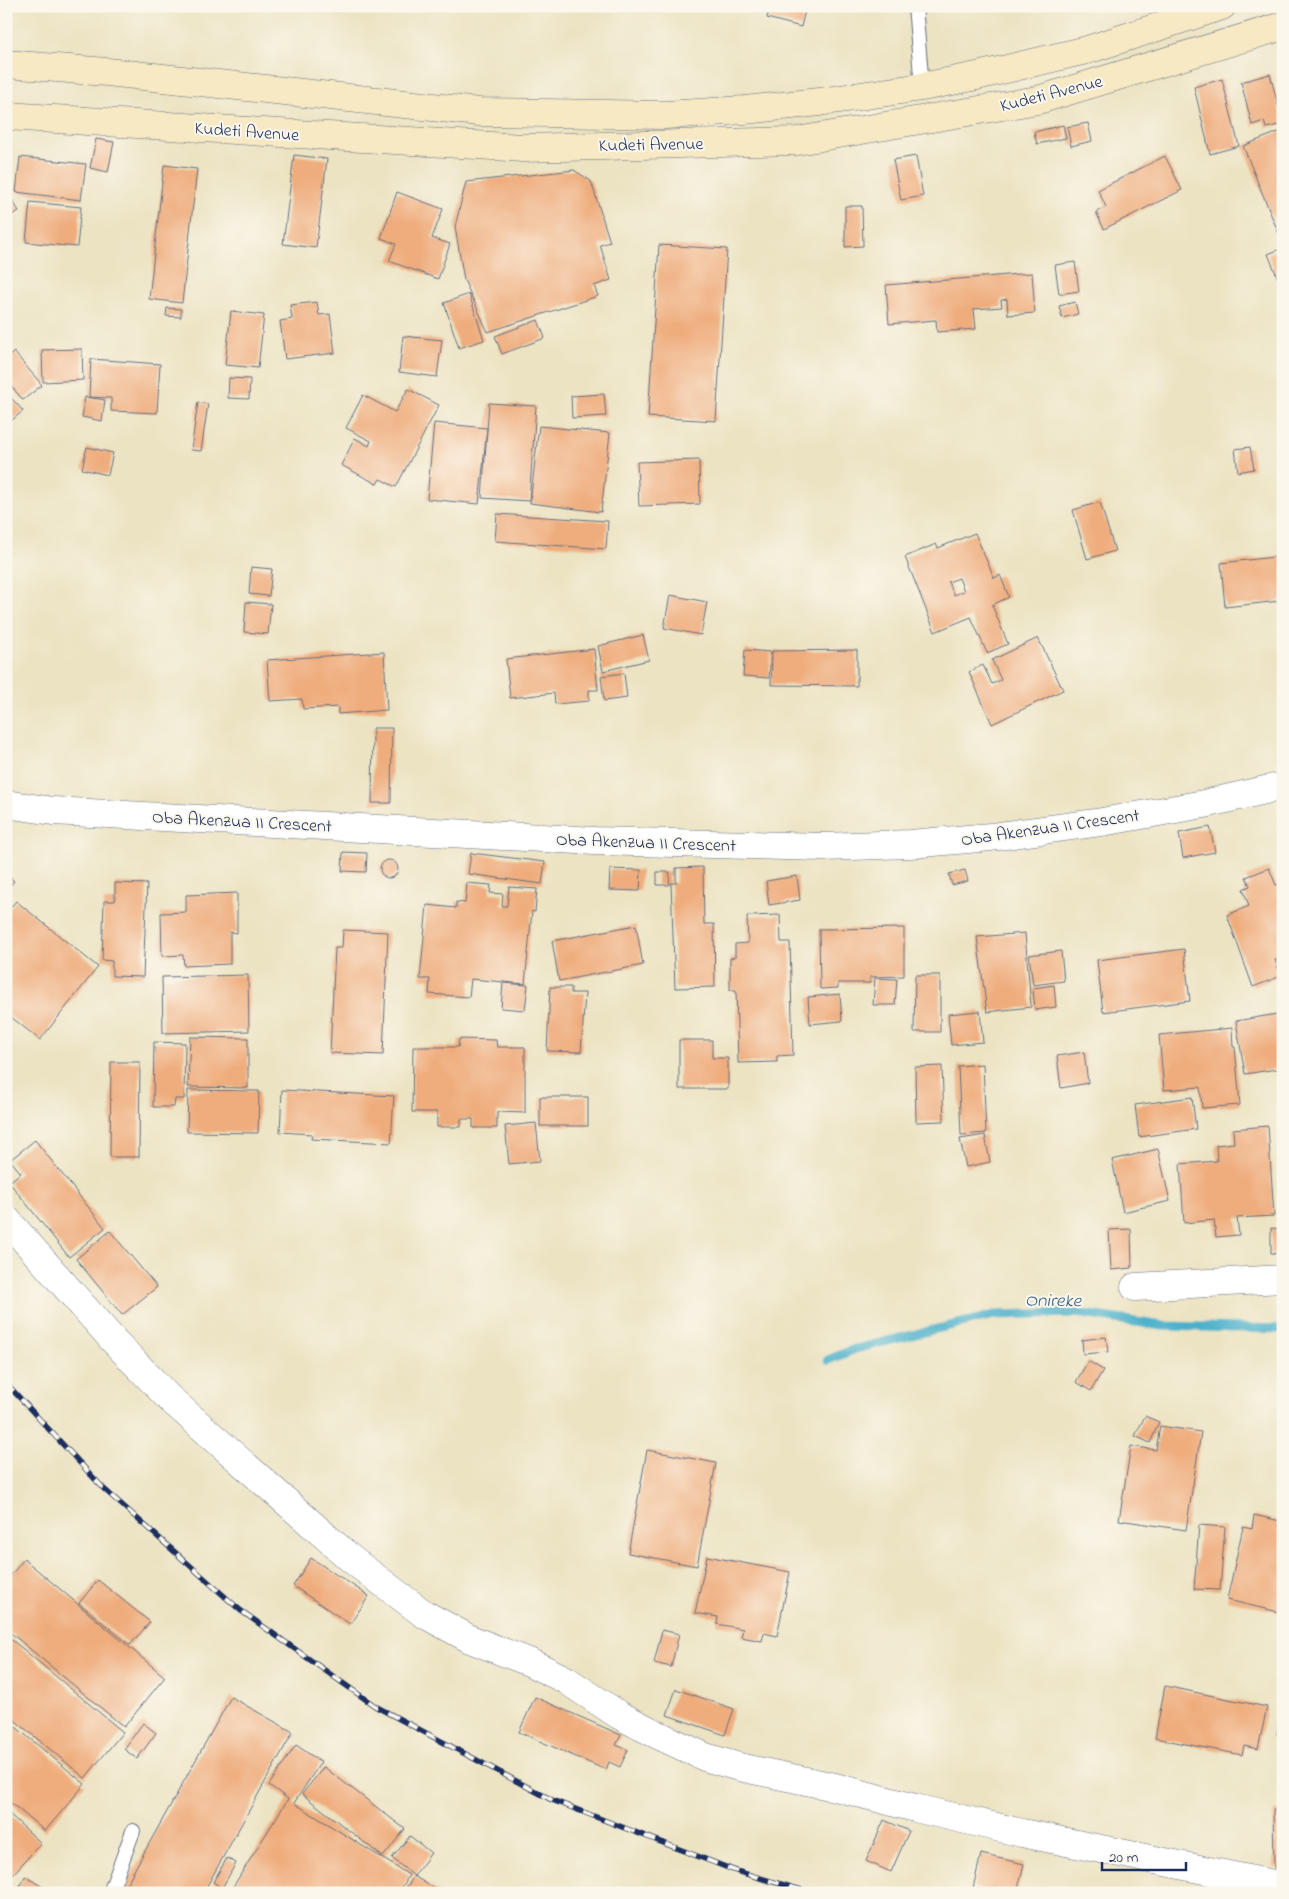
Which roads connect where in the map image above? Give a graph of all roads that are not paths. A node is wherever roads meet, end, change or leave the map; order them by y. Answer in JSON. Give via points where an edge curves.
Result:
{"nodes":[{"id":1,"x":915,"y":6,"type":"edge"},
{"id":2,"x":1222,"y":6,"type":"edge"},
{"id":3,"x":1283,"y":26,"type":"edge"},
{"id":4,"x":6,"y":64,"type":"edge"},
{"id":5,"x":922,"y":87,"type":"junction"},
{"id":6,"x":6,"y":116,"type":"edge"},
{"id":7,"x":1283,"y":786,"type":"edge"},
{"id":8,"x":6,"y":804,"type":"edge"},
{"id":9,"x":6,"y":1219,"type":"edge"},
{"id":10,"x":1283,"y":1279,"type":"edge"},
{"id":11,"x":1135,"y":1287,"type":"dead end"},
{"id":12,"x":132,"y":1831,"type":"dead end"},
{"id":13,"x":1283,"y":1886,"type":"edge"},
{"id":14,"x":110,"y":1893,"type":"edge"}],
"edges":[{"from":1,"to":5,"type":"lane"},
{"from":2,"to":5,"type":"main road","name":"Kudeti Avenue","via":[[1087,50]]},
{"from":3,"to":6,"type":"main road","name":"Kudeti Avenue","via":[[1038,100],[797,141],[523,148]]},
{"from":4,"to":5,"type":"main road","name":"Kudeti Avenue","via":[[489,112],[665,115],[745,110]]},
{"from":7,"to":8,"type":"street","name":"Oba Akenzua II Crescent","via":[[1102,822],[991,837],[823,847],[595,841],[53,811]]},
{"from":9,"to":13,"type":"street","via":[[113,1340],[184,1410],[351,1558],[424,1614],[470,1639],[566,1680],[618,1715],[656,1734],[705,1757],[739,1768],[835,1787],[1022,1833]]},
{"from":10,"to":11,"type":"street"},
{"from":12,"to":14,"type":"lane"}]}
